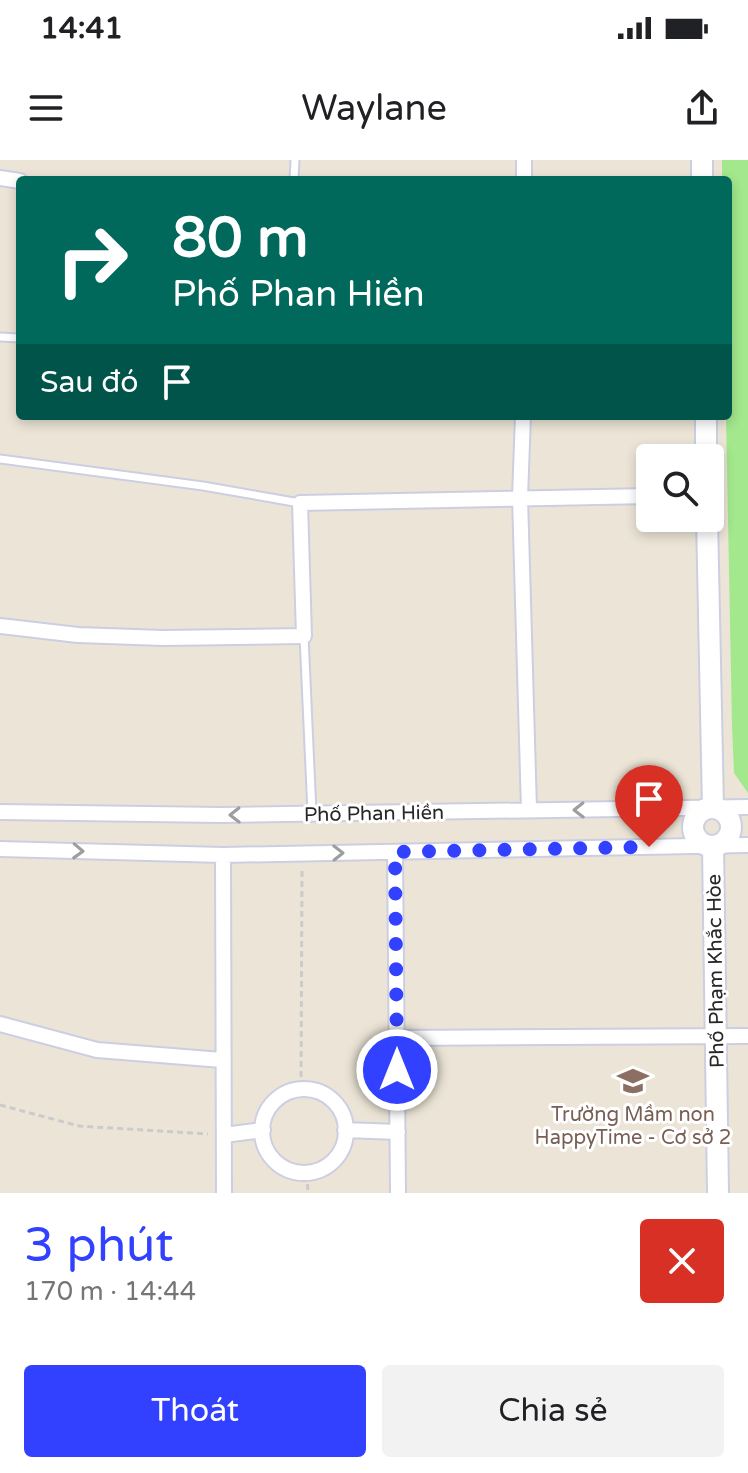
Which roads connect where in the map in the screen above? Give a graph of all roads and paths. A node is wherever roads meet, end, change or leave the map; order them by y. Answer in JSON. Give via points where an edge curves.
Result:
{"nodes":[{"id":1,"x":523,"y":420,"type":"edge"},
{"id":2,"x":706,"y":420,"type":"edge"},
{"id":3,"x":706,"y":444,"type":"edge"},
{"id":4,"x":0,"y":459,"type":"edge"},
{"id":5,"x":636,"y":496,"type":"edge"},
{"id":6,"x":520,"y":497,"type":"junction"},
{"id":7,"x":300,"y":503,"type":"junction"},
{"id":8,"x":707,"y":532,"type":"edge"},
{"id":9,"x":0,"y":626,"type":"edge"},
{"id":10,"x":304,"y":636,"type":"junction"},
{"id":11,"x":748,"y":807,"type":"edge"},
{"id":12,"x":713,"y":808,"type":"junction"},
{"id":13,"x":529,"y":810,"type":"junction"},
{"id":14,"x":0,"y":812,"type":"edge"},
{"id":15,"x":312,"y":813,"type":"junction"},
{"id":16,"x":748,"y":845,"type":"edge"},
{"id":17,"x":713,"y":846,"type":"junction"},
{"id":18,"x":0,"y":849,"type":"edge"},
{"id":19,"x":395,"y":852,"type":"junction"},
{"id":20,"x":302,"y":853,"type":"junction"},
{"id":21,"x":223,"y":855,"type":"junction"},
{"id":22,"x":0,"y":1024,"type":"edge"},
{"id":23,"x":716,"y":1036,"type":"junction"},
{"id":24,"x":748,"y":1036,"type":"edge"},
{"id":25,"x":397,"y":1038,"type":"junction"},
{"id":26,"x":222,"y":1060,"type":"junction"},
{"id":27,"x":301,"y":1087,"type":"junction"},
{"id":28,"x":0,"y":1105,"type":"edge"},
{"id":29,"x":263,"y":1130,"type":"junction"},
{"id":30,"x":345,"y":1130,"type":"junction"},
{"id":31,"x":398,"y":1132,"type":"junction"},
{"id":32,"x":224,"y":1135,"type":"junction"},
{"id":33,"x":307,"y":1174,"type":"junction"},
{"id":34,"x":224,"y":1193,"type":"edge"},
{"id":35,"x":308,"y":1193,"type":"edge"},
{"id":36,"x":398,"y":1193,"type":"edge"},
{"id":37,"x":718,"y":1193,"type":"edge"}],
"edges":[{"from":1,"to":6,"type":"street"},
{"from":2,"to":3,"type":"street"},
{"from":4,"to":7,"type":"lane"},
{"from":5,"to":6,"type":"street"},
{"from":6,"to":7,"type":"street"},
{"from":6,"to":13,"type":"street"},
{"from":7,"to":10,"type":"street"},
{"from":8,"to":12,"type":"street"},
{"from":9,"to":10,"type":"street","via":[[135,637]]},
{"from":10,"to":15,"type":"lane"},
{"from":11,"to":12,"type":"street","name":"Phố Phan Hiền"},
{"from":12,"to":13,"type":"street","name":"Phố Phan Hiền","one_way":true},
{"from":12,"to":17,"type":"street","via":[[697,816],[693,827],[702,842]]},
{"from":13,"to":15,"type":"street","name":"Phố Phan Hiền"},
{"from":15,"to":14,"type":"street","name":"Phố Phan Hiền","one_way":true},
{"from":16,"to":17,"type":"street","name":"Phố Phan Hiền"},
{"from":17,"to":19,"type":"street","name":"Phố Phan Hiền"},
{"from":17,"to":23,"type":"street","name":"Phố Phạm Khắc Hòe"},
{"from":18,"to":21,"type":"street","name":"Phố Phan Hiền","one_way":true},
{"from":20,"to":19,"type":"street","name":"Phố Phan Hiền","one_way":true},
{"from":19,"to":25,"type":"street"},
{"from":20,"to":21,"type":"street","name":"Phố Phan Hiền"},
{"from":20,"to":27,"type":"path"},
{"from":21,"to":26,"type":"street"},
{"from":22,"to":26,"type":"street","via":[[97,1050]]},
{"from":23,"to":24,"type":"street"},
{"from":23,"to":25,"type":"street"},
{"from":23,"to":37,"type":"street","name":"Phố Phạm Khắc Hòe"},
{"from":25,"to":31,"type":"street"},
{"from":26,"to":32,"type":"street"},
{"from":27,"to":29,"type":"street","via":[[276,1097],[262,1120]]},
{"from":27,"to":30,"type":"street","via":[[327,1094],[344,1115]]},
{"from":28,"to":32,"type":"path","via":[[79,1126]]},
{"from":29,"to":32,"type":"street"},
{"from":29,"to":33,"type":"street","via":[[264,1147],[281,1168]]},
{"from":30,"to":31,"type":"street"},
{"from":30,"to":33,"type":"street","via":[[346,1141],[332,1164]]},
{"from":31,"to":36,"type":"street"},
{"from":32,"to":34,"type":"street"},
{"from":33,"to":35,"type":"path"}]}
